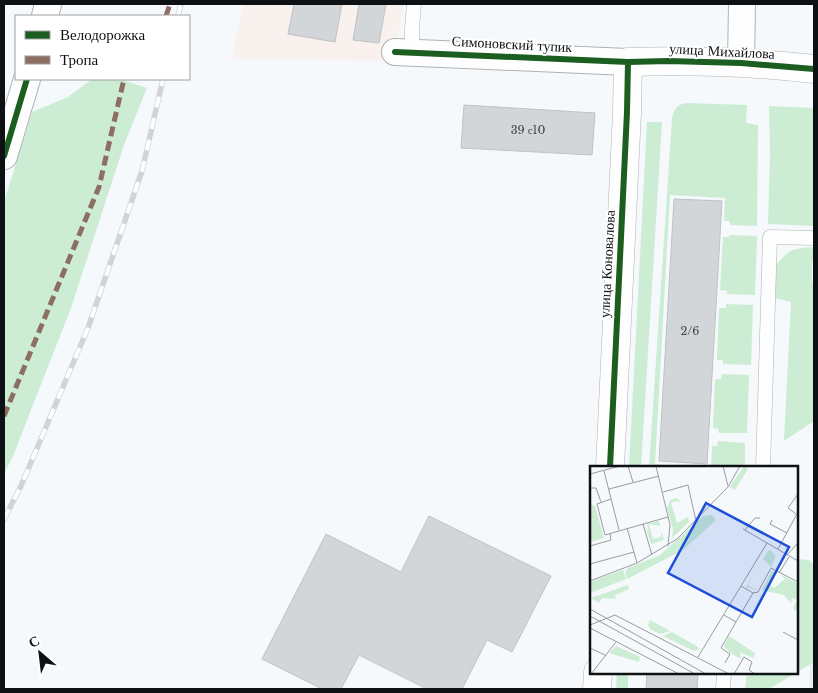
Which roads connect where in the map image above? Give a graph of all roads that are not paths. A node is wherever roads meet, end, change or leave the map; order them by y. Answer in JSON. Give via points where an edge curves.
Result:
{"nodes":[{"id":1,"x":414,"y":4,"type":"edge"},
{"id":2,"x":742,"y":4,"type":"edge"},
{"id":3,"x":403,"y":52,"type":"joint"},
{"id":4,"x":628,"y":62,"type":"junction"},
{"id":5,"x":741,"y":63,"type":"junction"},
{"id":6,"x":814,"y":69,"type":"edge"},
{"id":7,"x":27,"y":80,"type":"edge"},
{"id":8,"x":4,"y":156,"type":"edge"},
{"id":9,"x":814,"y":238,"type":"edge"},
{"id":10,"x":610,"y":466,"type":"edge"},
{"id":11,"x":763,"y":466,"type":"edge"},
{"id":12,"x":598,"y":673,"type":"edge"},
{"id":13,"x":724,"y":673,"type":"edge"},
{"id":14,"x":597,"y":689,"type":"edge"},
{"id":15,"x":723,"y":689,"type":"edge"}],
"edges":[{"from":1,"to":3,"type":"lane","via":[[412,29]]},
{"from":2,"to":5,"type":"street"},
{"from":3,"to":4,"type":"street","name":"Симоновский тупик"},
{"from":4,"to":5,"type":"street","name":"улица Михайлова"},
{"from":4,"to":10,"type":"street","name":"улица Коновалова"},
{"from":5,"to":6,"type":"street","name":"улица Михайлова"},
{"from":7,"to":8,"type":"street"},
{"from":9,"to":11,"type":"lane","via":[[770,237]]},
{"from":12,"to":14,"type":"street"},
{"from":13,"to":15,"type":"lane"}]}
